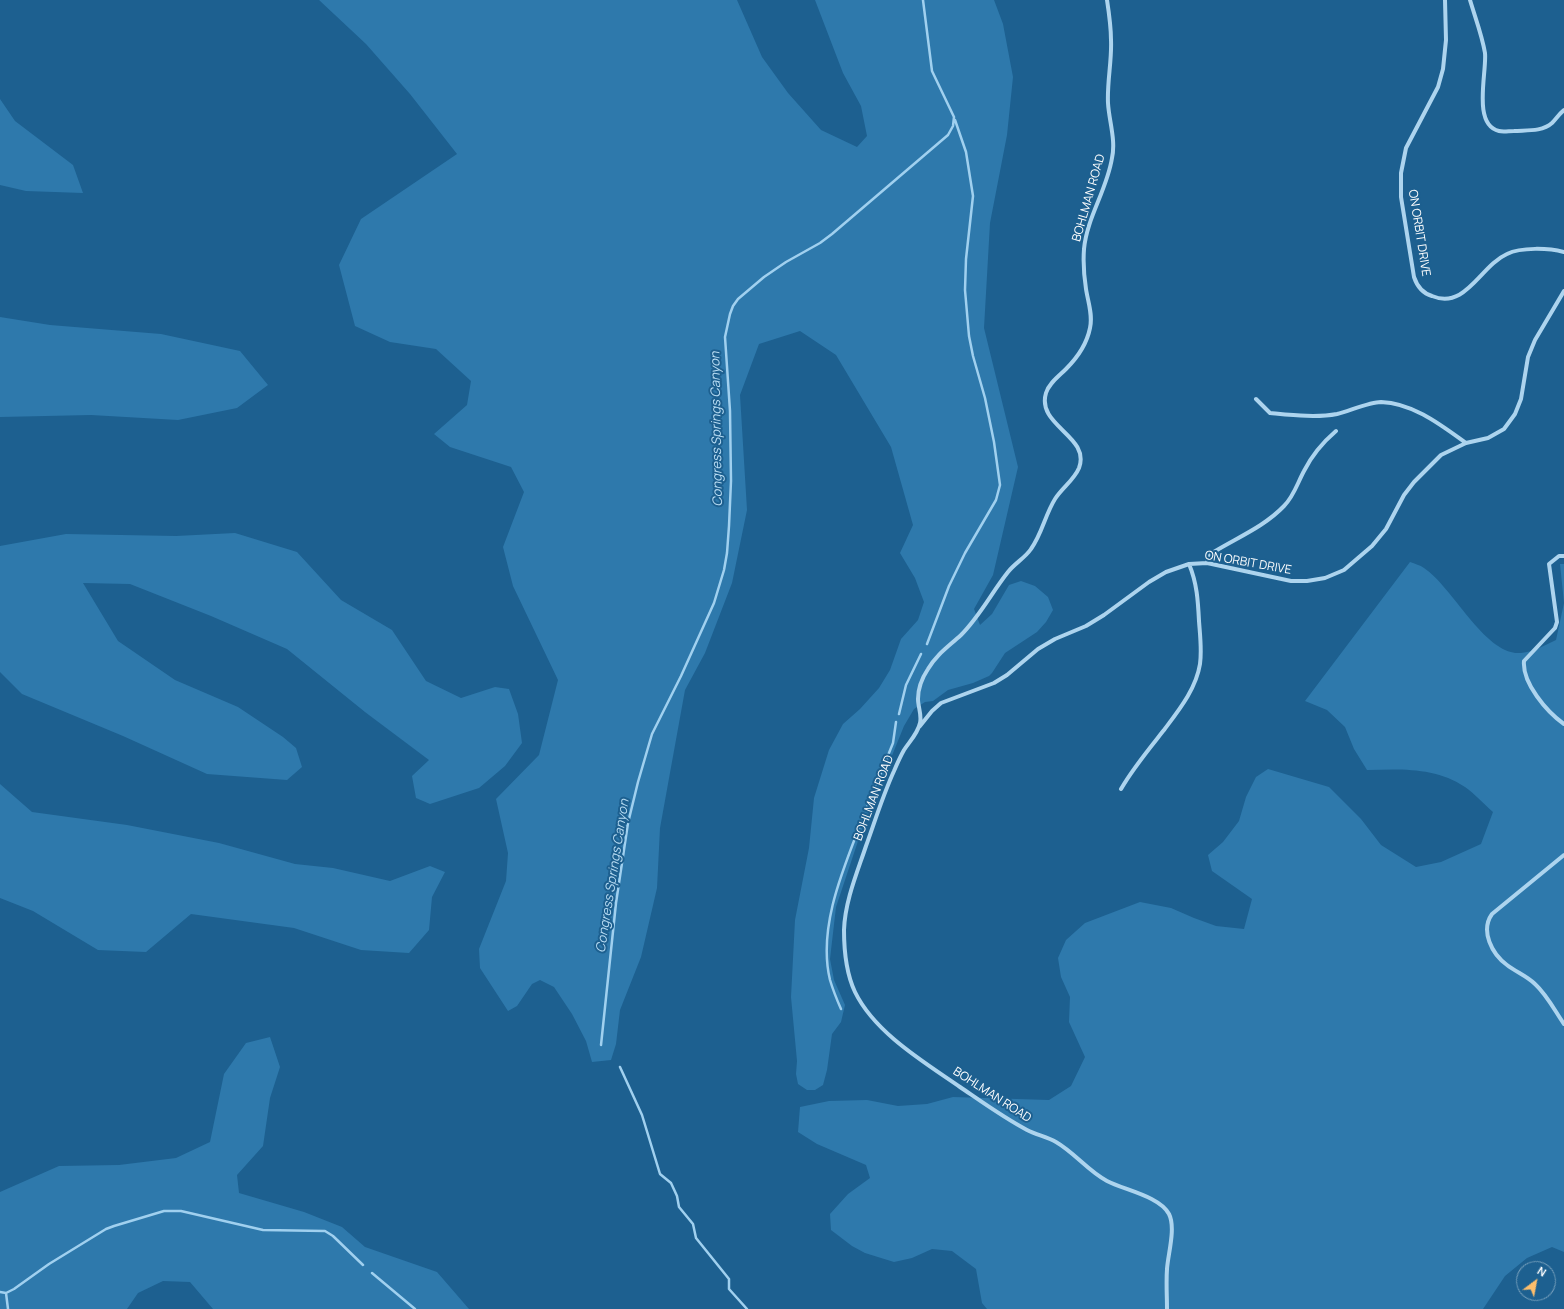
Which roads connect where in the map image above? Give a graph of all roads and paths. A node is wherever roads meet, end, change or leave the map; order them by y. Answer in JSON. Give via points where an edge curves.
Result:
{"nodes":[{"id":1,"x":1107,"y":0,"type":"edge"},
{"id":2,"x":1445,"y":0,"type":"edge"},
{"id":3,"x":1470,"y":0,"type":"edge"},
{"id":4,"x":1563,"y":111,"type":"edge"},
{"id":5,"x":1564,"y":252,"type":"edge"},
{"id":6,"x":1564,"y":291,"type":"edge"},
{"id":7,"x":1256,"y":399,"type":"dead end"},
{"id":8,"x":1336,"y":431,"type":"dead end"},
{"id":9,"x":1466,"y":443,"type":"junction"},
{"id":10,"x":1564,"y":556,"type":"edge"},
{"id":11,"x":1207,"y":563,"type":"junction"},
{"id":12,"x":1189,"y":564,"type":"junction"},
{"id":13,"x":1564,"y":724,"type":"edge"},
{"id":14,"x":919,"y":728,"type":"junction"},
{"id":15,"x":1121,"y":789,"type":"dead end"},
{"id":16,"x":1564,"y":855,"type":"edge"},
{"id":17,"x":1564,"y":1024,"type":"edge"},
{"id":18,"x":1167,"y":1309,"type":"edge"}],
"edges":[{"from":1,"to":14,"type":"street","name":"BOHLMAN ROAD","via":[[1111,40],[1107,79],[1113,157],[1086,233],[1084,252],[1090,328],[1081,351],[1052,382],[1045,398],[1048,414],[1078,448],[1080,463],[1075,476],[1051,506],[1030,550],[1007,574],[960,636],[941,652],[925,672],[918,699],[921,719]]},
{"from":2,"to":5,"type":"street","name":"ON ORBIT DRIVE","via":[[1446,40],[1443,69],[1438,87],[1406,148],[1401,173],[1401,197],[1417,284],[1429,295],[1441,300],[1450,300],[1465,291],[1506,254],[1540,249]]},
{"from":3,"to":4,"type":"street","via":[[1485,52],[1483,111],[1491,128],[1499,131],[1543,129]]},
{"from":6,"to":9,"type":"street","name":"ON ORBIT DRIVE","via":[[1528,357],[1521,399],[1515,414],[1504,429],[1488,438]]},
{"from":7,"to":9,"type":"street","via":[[1270,413],[1290,415],[1335,414],[1380,402],[1399,404],[1444,426]]},
{"from":8,"to":11,"type":"street","via":[[1315,452],[1285,506],[1270,520],[1212,553]]},
{"from":9,"to":11,"type":"street","name":"ON ORBIT DRIVE","via":[[1441,455],[1414,482],[1386,529],[1372,546],[1344,570],[1325,578],[1291,581]]},
{"from":10,"to":13,"type":"street","via":[[1559,556],[1549,564],[1557,622],[1555,628],[1524,661],[1523,668],[1539,699],[1550,714]]},
{"from":11,"to":12,"type":"street","name":"ON ORBIT DRIVE"},
{"from":12,"to":14,"type":"street","name":"ON ORBIT DRIVE","via":[[1148,582],[1086,626],[1038,649],[994,683],[941,703]]},
{"from":12,"to":15,"type":"street","via":[[1197,592],[1200,648],[1198,674],[1180,708]]},
{"from":14,"to":18,"type":"street","name":"BOHLMAN ROAD","via":[[904,751],[888,785],[850,893],[844,930],[845,961],[856,995],[869,1014],[890,1035],[1002,1116],[1062,1146],[1108,1181],[1149,1198],[1165,1209],[1172,1226],[1167,1268]]},
{"from":16,"to":17,"type":"street","via":[[1492,914],[1487,931],[1496,954],[1506,965],[1536,984]]}]}
